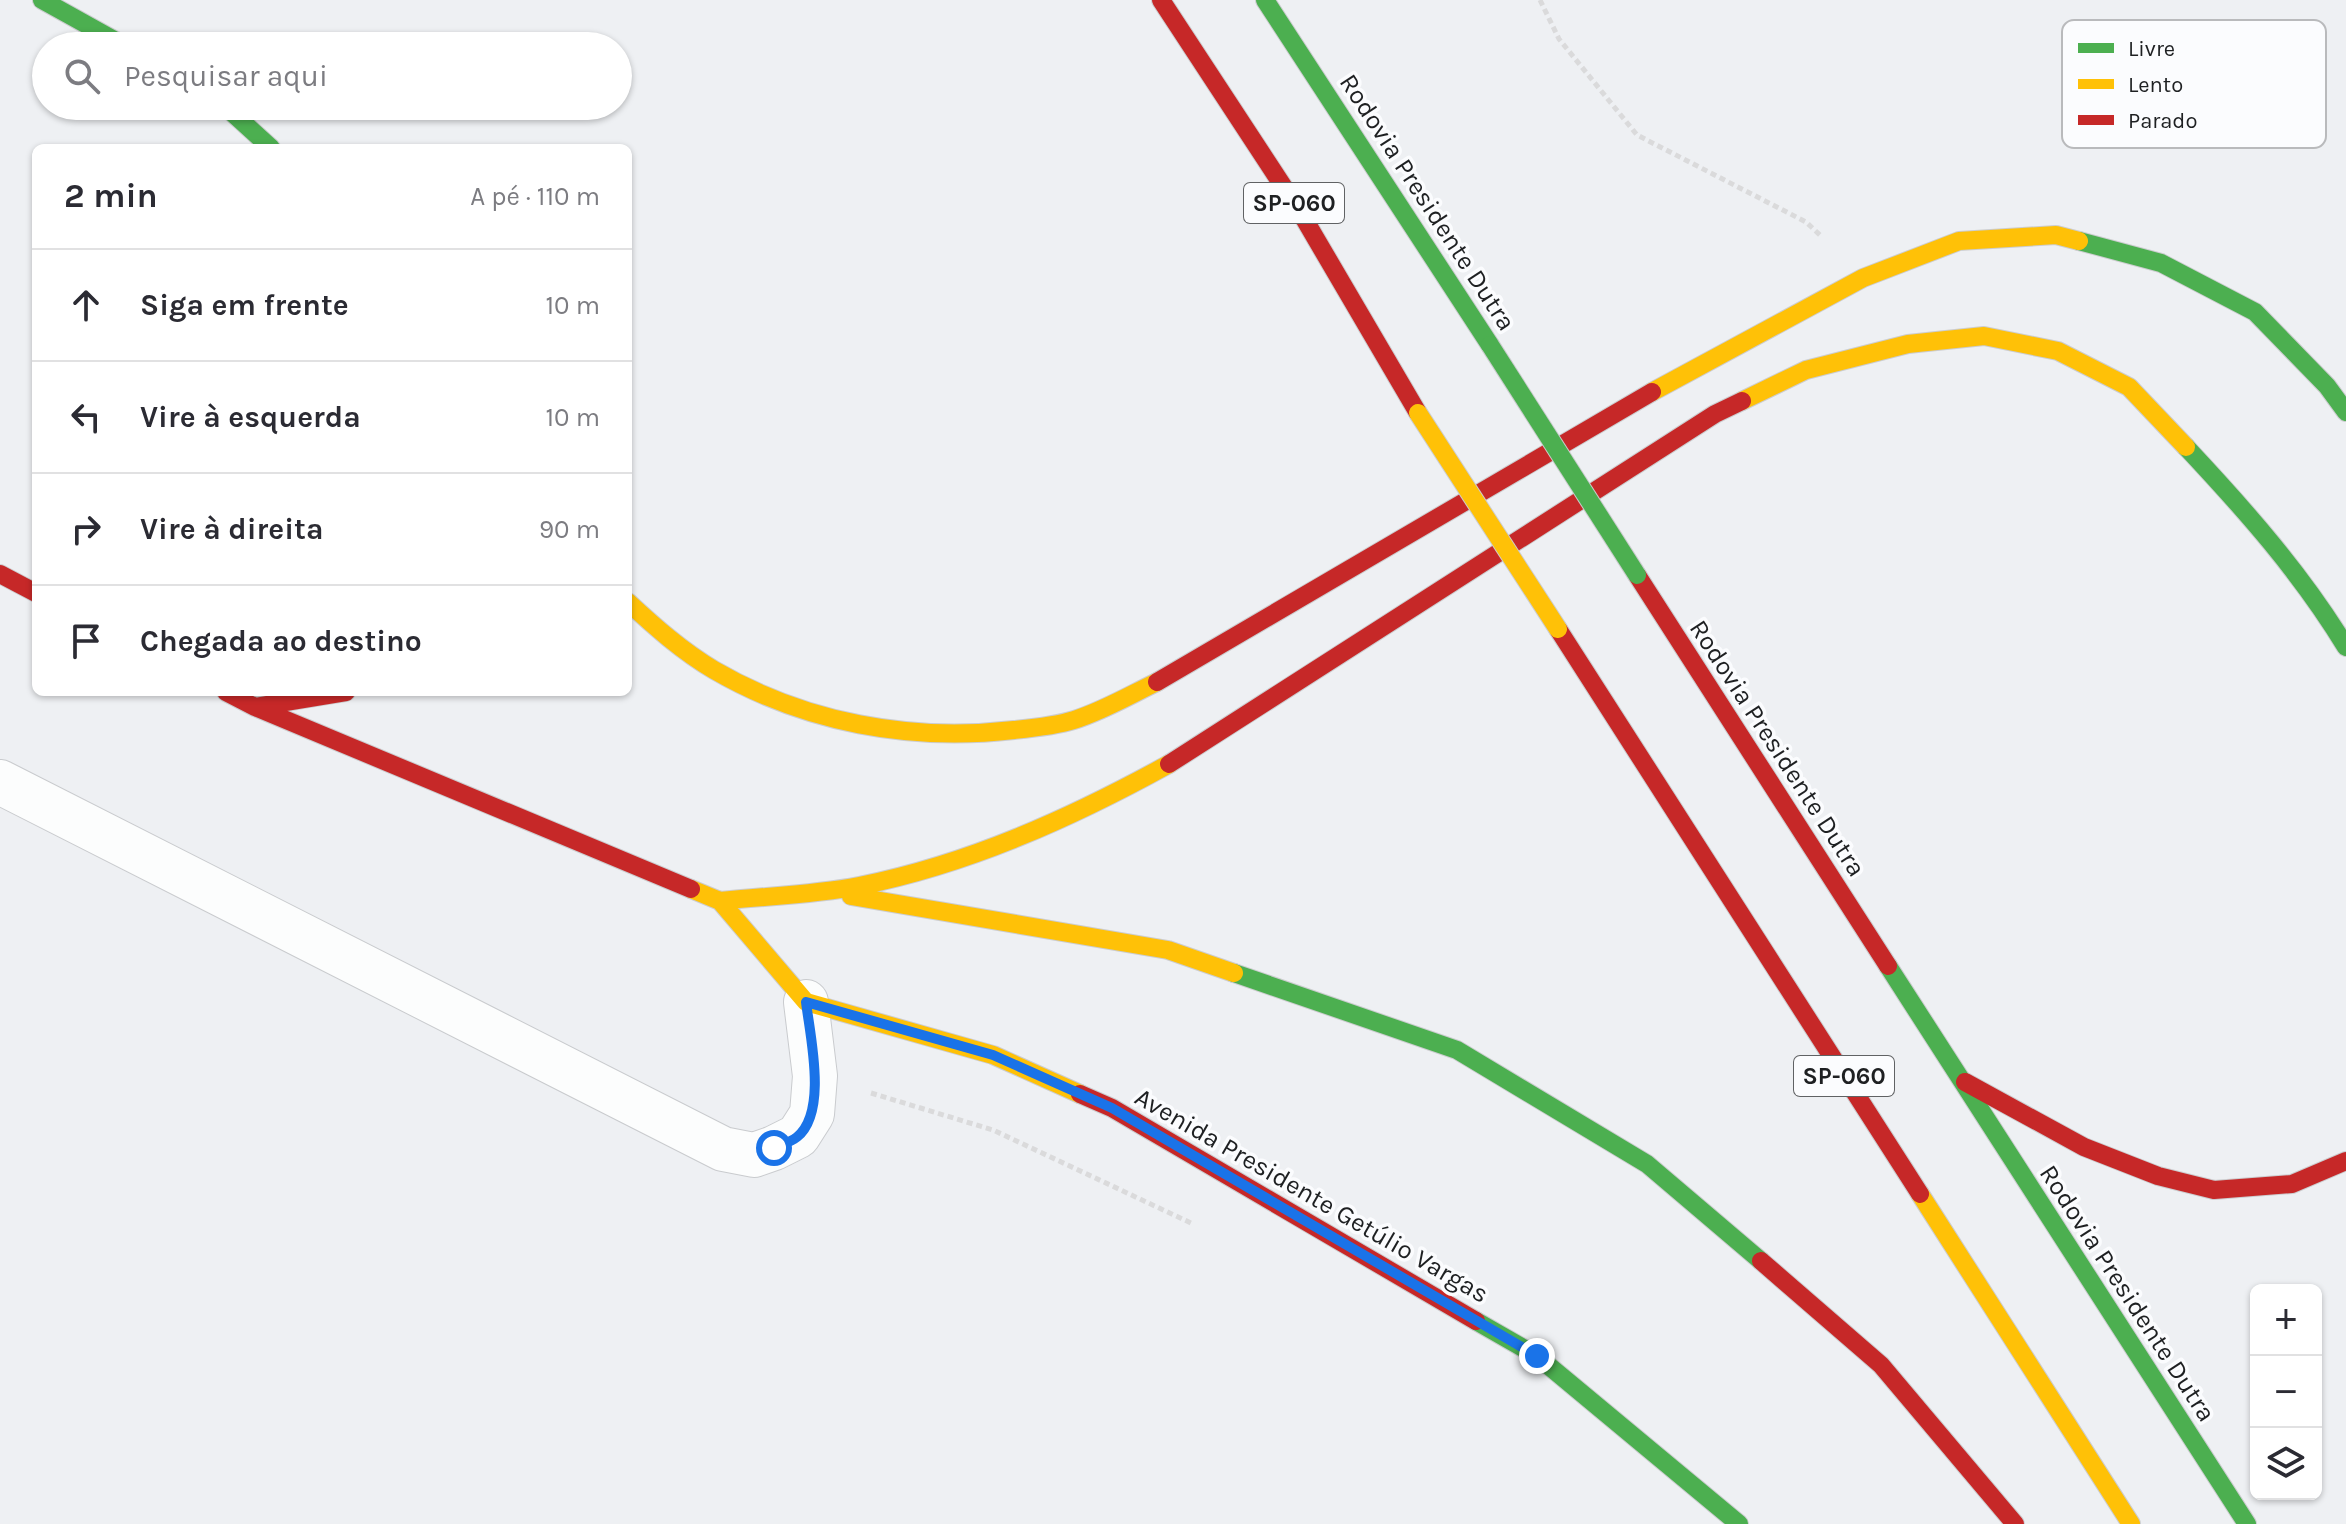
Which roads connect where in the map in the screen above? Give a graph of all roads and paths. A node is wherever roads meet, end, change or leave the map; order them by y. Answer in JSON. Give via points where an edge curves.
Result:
{"nodes":[{"id":1,"x":42,"y":0,"type":"edge"},
{"id":2,"x":1161,"y":0,"type":"edge"},
{"id":3,"x":1265,"y":0,"type":"edge"},
{"id":4,"x":1540,"y":0,"type":"edge"},
{"id":5,"x":100,"y":32,"type":"edge"},
{"id":6,"x":240,"y":120,"type":"edge"},
{"id":7,"x":267,"y":144,"type":"edge"},
{"id":8,"x":1863,"y":278,"type":"junction"},
{"id":9,"x":2346,"y":412,"type":"edge"},
{"id":10,"x":0,"y":574,"type":"edge"},
{"id":11,"x":32,"y":591,"type":"edge"},
{"id":12,"x":632,"y":606,"type":"edge"},
{"id":13,"x":2346,"y":647,"type":"edge"},
{"id":14,"x":234,"y":696,"type":"edge"},
{"id":15,"x":322,"y":696,"type":"edge"},
{"id":16,"x":255,"y":707,"type":"junction"},
{"id":17,"x":0,"y":782,"type":"edge"},
{"id":18,"x":821,"y":891,"type":"junction"},
{"id":19,"x":720,"y":901,"type":"junction"},
{"id":20,"x":806,"y":1002,"type":"junction"},
{"id":21,"x":815,"y":1076,"type":"junction"},
{"id":22,"x":1959,"y":1079,"type":"junction"},
{"id":23,"x":2346,"y":1161,"type":"edge"},
{"id":24,"x":1204,"y":1229,"type":"dead end"},
{"id":25,"x":1739,"y":1524,"type":"edge"},
{"id":26,"x":2015,"y":1524,"type":"edge"},
{"id":27,"x":2131,"y":1524,"type":"edge"},
{"id":28,"x":2247,"y":1524,"type":"edge"}],
"edges":[{"from":1,"to":5,"type":"main road"},
{"from":2,"to":27,"type":"main road","number":"SP-060","bridge":true,"via":[[1302,215],[1418,413]]},
{"from":3,"to":22,"type":"main road","name":"Rodovia Presidente Dutra","number":"SP-060","bridge":true},
{"from":4,"to":8,"type":"path","via":[[1559,39],[1637,135],[1806,222]]},
{"from":6,"to":7,"type":"main road"},
{"from":8,"to":9,"type":"main road","via":[[1959,241],[2056,235],[2161,263],[2255,312]]},
{"from":8,"to":12,"type":"main road","via":[[1694,368],[1158,682],[1074,720],[978,735],[922,735],[844,722],[769,697],[709,668]]},
{"from":10,"to":11,"type":"main road"},
{"from":13,"to":18,"type":"main road","via":[[2252,517],[2129,387],[2058,351],[1984,336],[1908,344],[1806,370],[1715,414],[1116,795],[988,851],[857,887]]},
{"from":14,"to":16,"type":"main road"},
{"from":15,"to":16,"type":"main road"},
{"from":16,"to":19,"type":"main road"},
{"from":17,"to":21,"type":"street","via":[[723,1149],[754,1155],[798,1136],[812,1114]]},
{"from":18,"to":19,"type":"main road"},
{"from":18,"to":26,"type":"main road","via":[[1168,950],[1457,1050],[1647,1164],[1756,1256],[1881,1365]]},
{"from":19,"to":20,"type":"main road"},
{"from":20,"to":21,"type":"street"},
{"from":20,"to":25,"type":"main road","name":"Avenida Presidente Getúlio Vargas","via":[[993,1055],[1112,1108],[1537,1356]]},
{"from":21,"to":24,"type":"path","via":[[993,1130]]},
{"from":22,"to":23,"type":"main road","via":[[2084,1147],[2158,1176],[2214,1190],[2292,1184]]},
{"from":22,"to":28,"type":"main road","name":"Rodovia Presidente Dutra","number":"SP-060"}]}
